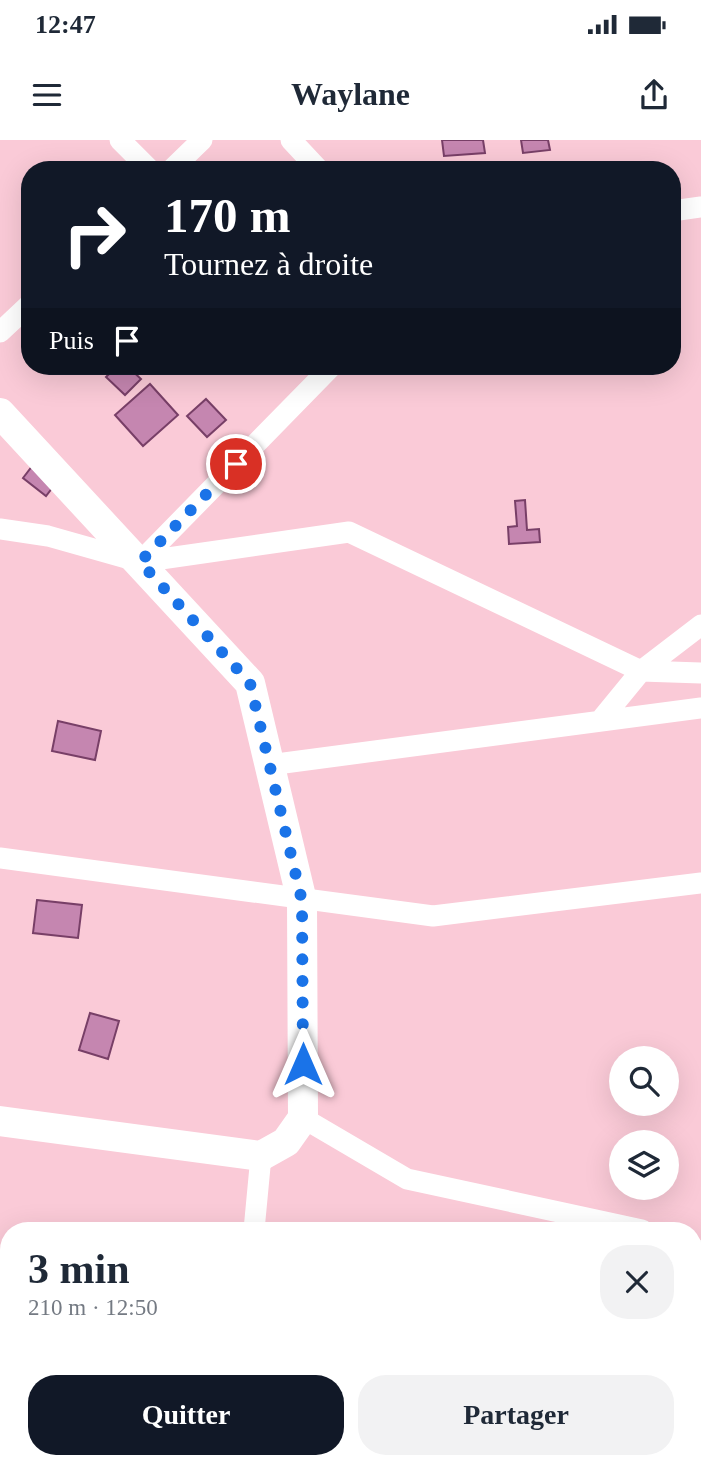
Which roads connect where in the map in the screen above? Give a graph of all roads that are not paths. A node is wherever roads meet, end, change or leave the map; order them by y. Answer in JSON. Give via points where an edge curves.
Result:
{"nodes":[{"id":1,"x":120,"y":140,"type":"edge"},
{"id":2,"x":202,"y":140,"type":"edge"},
{"id":3,"x":290,"y":140,"type":"edge"},
{"id":4,"x":141,"y":161,"type":"edge"},
{"id":5,"x":180,"y":161,"type":"edge"},
{"id":6,"x":310,"y":161,"type":"edge"},
{"id":7,"x":701,"y":207,"type":"edge"},
{"id":8,"x":681,"y":210,"type":"edge"},
{"id":9,"x":21,"y":312,"type":"edge"},
{"id":10,"x":0,"y":332,"type":"edge"},
{"id":11,"x":323,"y":375,"type":"edge"},
{"id":12,"x":0,"y":413,"type":"edge"},
{"id":13,"x":0,"y":529,"type":"edge"},
{"id":14,"x":140,"y":562,"type":"junction"},
{"id":15,"x":701,"y":625,"type":"edge"},
{"id":16,"x":641,"y":671,"type":"junction"},
{"id":17,"x":701,"y":673,"type":"edge"},
{"id":18,"x":701,"y":708,"type":"edge"},
{"id":19,"x":600,"y":721,"type":"junction"},
{"id":20,"x":269,"y":765,"type":"junction"},
{"id":21,"x":0,"y":858,"type":"edge"},
{"id":22,"x":701,"y":883,"type":"edge"},
{"id":23,"x":302,"y":901,"type":"junction"},
{"id":24,"x":303,"y":1118,"type":"junction"},
{"id":25,"x":0,"y":1121,"type":"edge"},
{"id":26,"x":261,"y":1156,"type":"junction"},
{"id":27,"x":255,"y":1222,"type":"edge"},
{"id":28,"x":605,"y":1222,"type":"edge"}],
"edges":[{"from":1,"to":4,"type":"street"},
{"from":2,"to":5,"type":"street"},
{"from":3,"to":6,"type":"street"},
{"from":7,"to":8,"type":"street"},
{"from":9,"to":10,"type":"street"},
{"from":11,"to":14,"type":"street"},
{"from":12,"to":14,"type":"street"},
{"from":13,"to":14,"type":"street","via":[[48,536]]},
{"from":14,"to":16,"type":"street","via":[[349,532]]},
{"from":14,"to":20,"type":"street","via":[[250,683]]},
{"from":15,"to":16,"type":"street"},
{"from":16,"to":17,"type":"street"},
{"from":16,"to":19,"type":"street"},
{"from":18,"to":19,"type":"street"},
{"from":19,"to":20,"type":"street"},
{"from":20,"to":23,"type":"street"},
{"from":21,"to":23,"type":"street"},
{"from":22,"to":23,"type":"street","via":[[433,916]]},
{"from":23,"to":24,"type":"street"},
{"from":24,"to":26,"type":"street","via":[[286,1142]]},
{"from":24,"to":28,"type":"street","via":[[407,1179]]},
{"from":25,"to":26,"type":"street"},
{"from":26,"to":27,"type":"street"}]}
